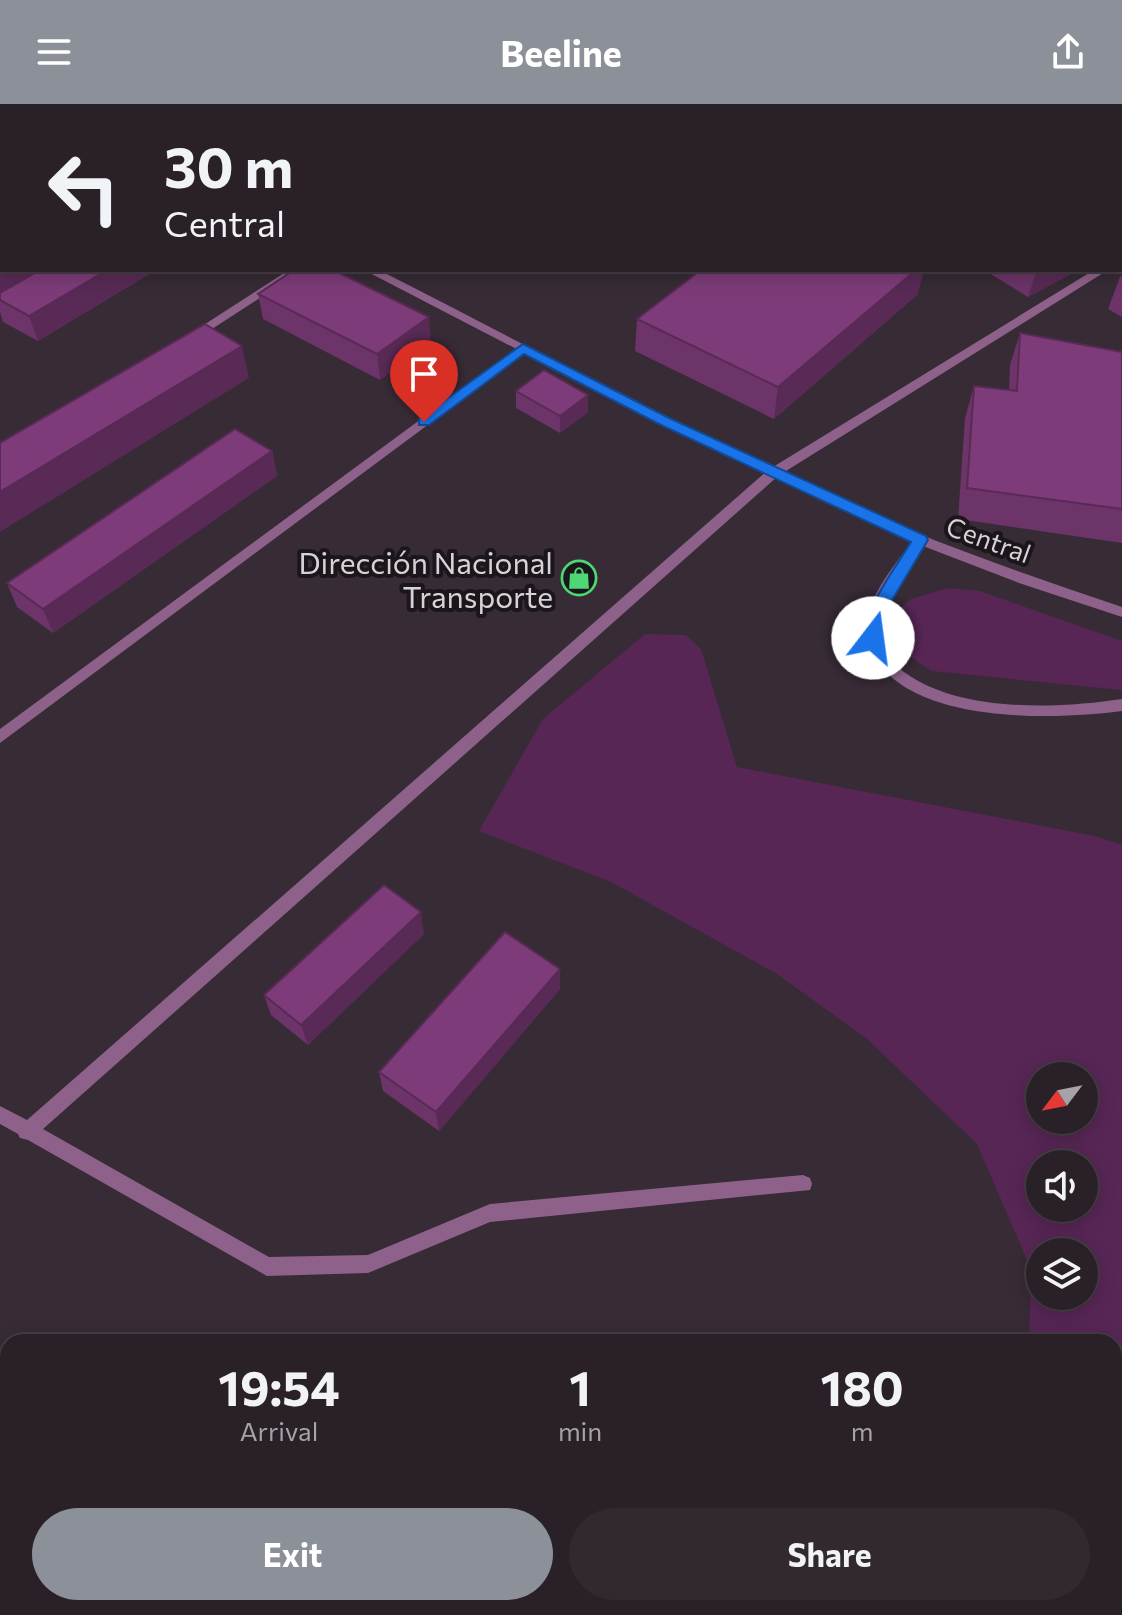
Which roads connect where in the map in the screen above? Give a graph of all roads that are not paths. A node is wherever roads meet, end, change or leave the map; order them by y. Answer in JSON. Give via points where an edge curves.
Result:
{"nodes":[{"id":1,"x":294,"y":272,"type":"edge"},
{"id":2,"x":374,"y":272,"type":"edge"},
{"id":3,"x":1099,"y":272,"type":"edge"},
{"id":4,"x":176,"y":347,"type":"edge"},
{"id":5,"x":523,"y":348,"type":"junction"},
{"id":6,"x":773,"y":473,"type":"junction"},
{"id":7,"x":920,"y":540,"type":"junction"},
{"id":8,"x":1122,"y":612,"type":"edge"},
{"id":9,"x":1122,"y":705,"type":"edge"},
{"id":10,"x":0,"y":737,"type":"edge"},
{"id":11,"x":0,"y":1114,"type":"edge"},
{"id":12,"x":26,"y":1132,"type":"junction"},
{"id":13,"x":803,"y":1184,"type":"dead end"}],
"edges":[{"from":1,"to":4,"type":"street"},
{"from":2,"to":5,"type":"street","name":"Central"},
{"from":3,"to":6,"type":"street"},
{"from":5,"to":6,"type":"street","name":"Central"},
{"from":5,"to":10,"type":"street"},
{"from":6,"to":7,"type":"street","name":"Central"},
{"from":6,"to":12,"type":"street"},
{"from":7,"to":8,"type":"street","name":"Central"},
{"from":7,"to":9,"type":"street","via":[[875,615],[873,638],[884,665],[900,680],[940,697],[1028,712]]},
{"from":11,"to":12,"type":"street"},
{"from":12,"to":13,"type":"street","via":[[267,1267],[368,1264],[490,1213]]}]}
